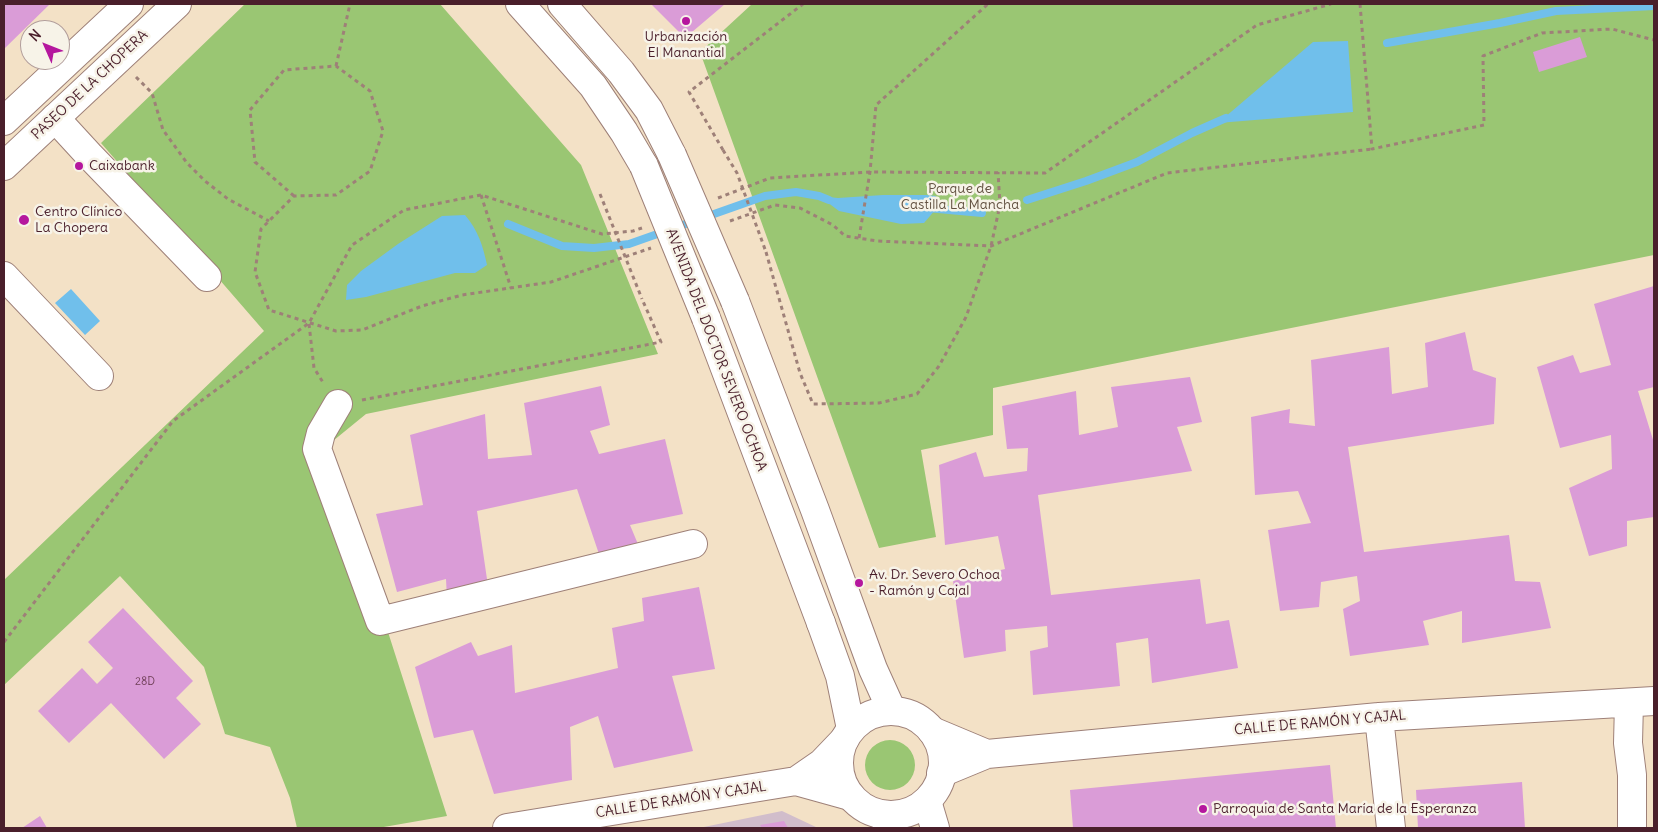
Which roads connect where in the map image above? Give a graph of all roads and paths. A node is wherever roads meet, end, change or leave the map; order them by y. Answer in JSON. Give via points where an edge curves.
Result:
{"nodes":[{"id":1,"x":129,"y":4,"type":"edge"},
{"id":2,"x":177,"y":4,"type":"edge"},
{"id":3,"x":350,"y":4,"type":"edge"},
{"id":4,"x":520,"y":4,"type":"edge"},
{"id":5,"x":562,"y":4,"type":"edge"},
{"id":6,"x":804,"y":4,"type":"edge"},
{"id":7,"x":988,"y":4,"type":"edge"},
{"id":8,"x":1311,"y":4,"type":"edge"},
{"id":9,"x":1331,"y":4,"type":"edge"},
{"id":10,"x":1360,"y":4,"type":"edge"},
{"id":11,"x":1315,"y":8,"type":"junction"},
{"id":12,"x":1654,"y":40,"type":"edge"},
{"id":13,"x":336,"y":66,"type":"junction"},
{"id":14,"x":152,"y":94,"type":"dead end"},
{"id":15,"x":55,"y":118,"type":"junction"},
{"id":16,"x":4,"y":121,"type":"edge"},
{"id":17,"x":1372,"y":149,"type":"junction"},
{"id":18,"x":4,"y":166,"type":"edge"},
{"id":19,"x":870,"y":172,"type":"junction"},
{"id":20,"x":998,"y":172,"type":"junction"},
{"id":21,"x":600,"y":194,"type":"dead end"},
{"id":22,"x":481,"y":195,"type":"junction"},
{"id":23,"x":294,"y":196,"type":"junction"},
{"id":24,"x":715,"y":200,"type":"dead end"},
{"id":25,"x":269,"y":221,"type":"junction"},
{"id":26,"x":728,"y":221,"type":"dead end"},
{"id":27,"x":651,"y":224,"type":"dead end"},
{"id":28,"x":859,"y":238,"type":"junction"},
{"id":29,"x":991,"y":246,"type":"junction"},
{"id":30,"x":654,"y":247,"type":"dead end"},
{"id":31,"x":4,"y":276,"type":"edge"},
{"id":32,"x":207,"y":277,"type":"dead end"},
{"id":33,"x":511,"y":288,"type":"junction"},
{"id":34,"x":309,"y":323,"type":"junction"},
{"id":35,"x":99,"y":376,"type":"dead end"},
{"id":36,"x":338,"y":404,"type":"junction"},
{"id":37,"x":693,"y":544,"type":"dead end"},
{"id":38,"x":4,"y":642,"type":"edge"},
{"id":39,"x":1642,"y":702,"type":"edge"},
{"id":40,"x":892,"y":711,"type":"junction"},
{"id":41,"x":1379,"y":717,"type":"junction"},
{"id":42,"x":932,"y":731,"type":"junction"},
{"id":43,"x":848,"y":735,"type":"junction"},
{"id":44,"x":987,"y":754,"type":"junction"},
{"id":45,"x":942,"y":774,"type":"junction"},
{"id":46,"x":796,"y":781,"type":"junction"},
{"id":47,"x":850,"y":796,"type":"junction"},
{"id":48,"x":927,"y":801,"type":"junction"},
{"id":49,"x":886,"y":821,"type":"edge"},
{"id":50,"x":507,"y":828,"type":"edge"},
{"id":51,"x":935,"y":828,"type":"edge"},
{"id":52,"x":1391,"y":828,"type":"edge"},
{"id":53,"x":1632,"y":828,"type":"edge"}],
"edges":[{"from":1,"to":16,"type":"street"},
{"from":2,"to":15,"type":"street","name":"PASEO DE LA CHOPERA"},
{"from":3,"to":13,"type":"path"},
{"from":4,"to":43,"type":"street","name":"AVENIDA DEL DOCTOR SEVERO OCHOA","bridge":true,"via":[[593,86],[644,166],[706,318],[821,623],[840,676]]},
{"from":5,"to":40,"type":"street","bridge":true,"via":[[649,110],[672,155],[735,301],[873,669]]},
{"from":6,"to":29,"type":"path","bridge":true,"via":[[689,92],[737,174],[766,252],[800,373],[813,404],[878,403],[917,394],[939,366],[966,317]]},
{"from":7,"to":19,"type":"path","via":[[876,105]]},
{"from":8,"to":11,"type":"path"},
{"from":9,"to":11,"type":"path"},
{"from":10,"to":17,"type":"path"},
{"from":11,"to":20,"type":"path","via":[[1257,25],[1045,173]]},
{"from":12,"to":17,"type":"path","via":[[1612,29],[1542,33],[1483,56],[1484,125]]},
{"from":13,"to":23,"type":"path","via":[[284,70],[250,110],[255,162]]},
{"from":13,"to":23,"type":"path","via":[[370,91],[383,131],[370,171],[336,195]]},
{"from":14,"to":25,"type":"path","via":[[163,130],[187,163],[228,199]]},
{"from":15,"to":18,"type":"street","name":"PASEO DE LA CHOPERA"},
{"from":15,"to":32,"type":"street"},
{"from":17,"to":29,"type":"path","via":[[1167,173]]},
{"from":19,"to":20,"type":"path"},
{"from":19,"to":24,"type":"path","via":[[770,178]]},
{"from":19,"to":28,"type":"path"},
{"from":20,"to":29,"type":"path","via":[[1000,205]]},
{"from":21,"to":36,"type":"path","bridge":true,"via":[[661,342]]},
{"from":22,"to":27,"type":"path","via":[[602,234],[633,231]]},
{"from":22,"to":33,"type":"path"},
{"from":22,"to":34,"type":"path","via":[[404,210],[352,245]]},
{"from":23,"to":25,"type":"path"},
{"from":25,"to":34,"type":"path","via":[[261,229],[255,272],[269,310]]},
{"from":26,"to":28,"type":"path","via":[[775,205],[800,208],[833,224],[845,236]]},
{"from":28,"to":29,"type":"path"},
{"from":30,"to":33,"type":"path","via":[[551,282]]},
{"from":31,"to":35,"type":"street"},
{"from":33,"to":34,"type":"path","via":[[422,306],[362,330],[336,330]]},
{"from":34,"to":36,"type":"path","via":[[314,368]]},
{"from":34,"to":38,"type":"path","via":[[173,421]]},
{"from":36,"to":37,"type":"street","via":[[316,449],[380,621]]},
{"from":39,"to":41,"type":"street","name":"CALLE DE RAMÓN Y CAJAL"},
{"from":39,"to":53,"type":"street","via":[[1628,743]]},
{"from":40,"to":42,"type":"street","via":[[921,721]]},
{"from":40,"to":43,"type":"street","via":[[863,719]]},
{"from":41,"to":44,"type":"street","name":"CALLE DE RAMÓN Y CAJAL"},
{"from":41,"to":52,"type":"street"},
{"from":42,"to":44,"type":"street","name":"CALLE DE RAMÓN Y CAJAL"},
{"from":42,"to":45,"type":"street","via":[[943,759]]},
{"from":43,"to":46,"type":"street","name":"CALLE DE RAMÓN Y CAJAL","via":[[822,763]]},
{"from":43,"to":47,"type":"street","via":[[840,754],[839,769]]},
{"from":44,"to":45,"type":"street","name":"CALLE DE RAMÓN Y CAJAL"},
{"from":45,"to":48,"type":"street"},
{"from":46,"to":47,"type":"street","name":"CALLE DE RAMÓN Y CAJAL"},
{"from":46,"to":50,"type":"street","name":"CALLE DE RAMÓN Y CAJAL"},
{"from":47,"to":49,"type":"street"},
{"from":48,"to":49,"type":"street"},
{"from":48,"to":51,"type":"street"}]}
